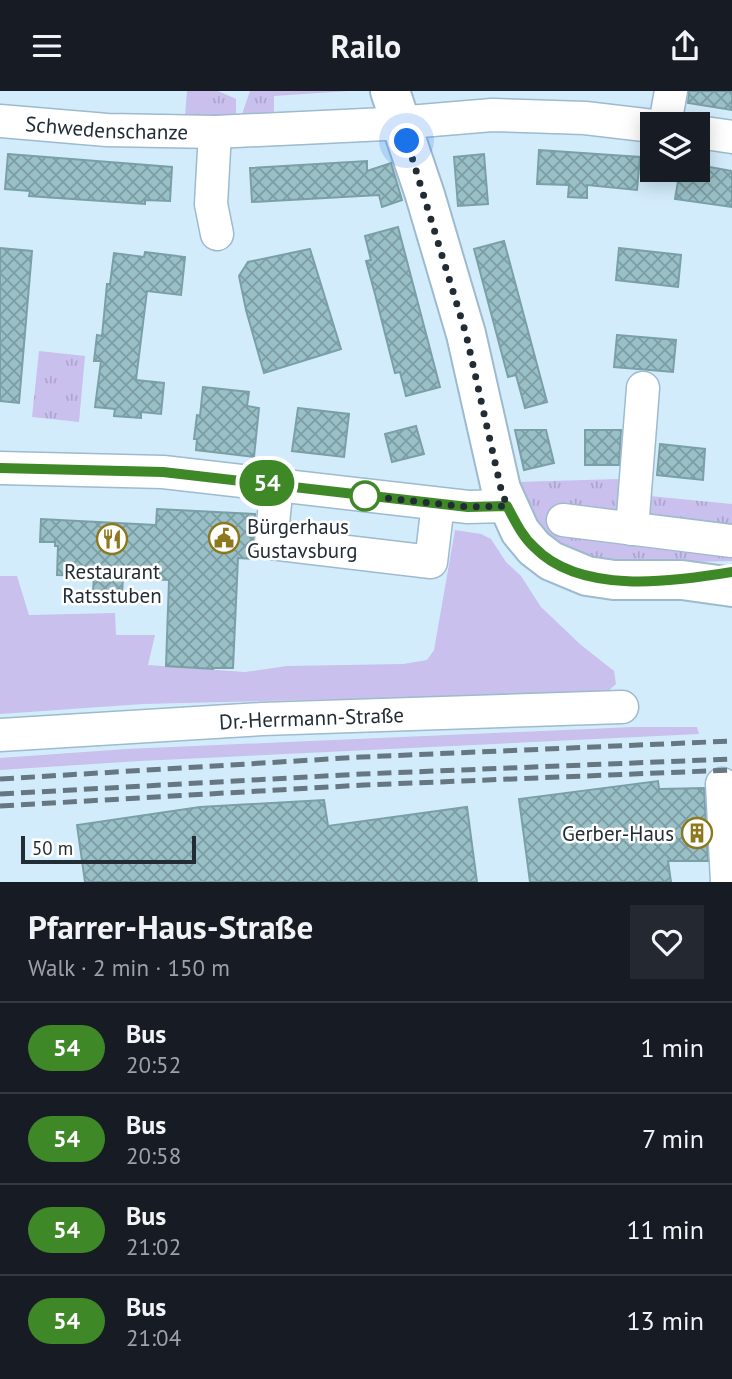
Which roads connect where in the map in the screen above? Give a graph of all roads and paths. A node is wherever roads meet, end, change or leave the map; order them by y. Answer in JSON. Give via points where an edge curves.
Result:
{"nodes":[{"id":1,"x":671,"y":91,"type":"edge"},
{"id":2,"x":396,"y":107,"type":"edge"},
{"id":3,"x":667,"y":112,"type":"edge"},
{"id":4,"x":0,"y":121,"type":"edge"},
{"id":5,"x":640,"y":124,"type":"edge"},
{"id":6,"x":215,"y":132,"type":"junction"},
{"id":7,"x":710,"y":134,"type":"edge"},
{"id":8,"x":732,"y":137,"type":"edge"},
{"id":9,"x":217,"y":234,"type":"dead end"},
{"id":10,"x":643,"y":388,"type":"dead end"},
{"id":11,"x":0,"y":468,"type":"edge"},
{"id":12,"x":277,"y":484,"type":"junction"},
{"id":13,"x":438,"y":504,"type":"junction"},
{"id":14,"x":507,"y":506,"type":"junction"},
{"id":15,"x":563,"y":520,"type":"dead end"},
{"id":16,"x":632,"y":529,"type":"junction"},
{"id":17,"x":732,"y":541,"type":"edge"},
{"id":18,"x":732,"y":572,"type":"edge"},
{"id":19,"x":682,"y":580,"type":"junction"},
{"id":20,"x":732,"y":586,"type":"edge"},
{"id":21,"x":622,"y":707,"type":"dead end"},
{"id":22,"x":0,"y":735,"type":"edge"},
{"id":23,"x":722,"y":784,"type":"dead end"},
{"id":24,"x":727,"y":882,"type":"edge"}],
"edges":[{"from":1,"to":3,"type":"street"},
{"from":2,"to":5,"type":"street","name":"Schwedenschanze"},
{"from":2,"to":6,"type":"street","name":"Schwedenschanze"},
{"from":2,"to":14,"type":"main road","via":[[466,334]]},
{"from":4,"to":6,"type":"street","name":"Schwedenschanze","via":[[107,130]]},
{"from":6,"to":9,"type":"street","name":"Schwedenschanze","via":[[211,204]]},
{"from":7,"to":8,"type":"street"},
{"from":10,"to":16,"type":"street"},
{"from":11,"to":12,"type":"street","via":[[142,470]]},
{"from":12,"to":13,"type":"street"},
{"from":12,"to":13,"type":"street","via":[[271,543],[431,562]]},
{"from":13,"to":14,"type":"street"},
{"from":14,"to":19,"type":"main road","via":[[534,548],[566,569],[614,580]]},
{"from":15,"to":16,"type":"street"},
{"from":16,"to":17,"type":"street"},
{"from":18,"to":19,"type":"main road"},
{"from":19,"to":20,"type":"main road"},
{"from":21,"to":22,"type":"street","name":"Dr.-Herrmann-Straße","via":[[262,719]]},
{"from":23,"to":24,"type":"street"}]}
